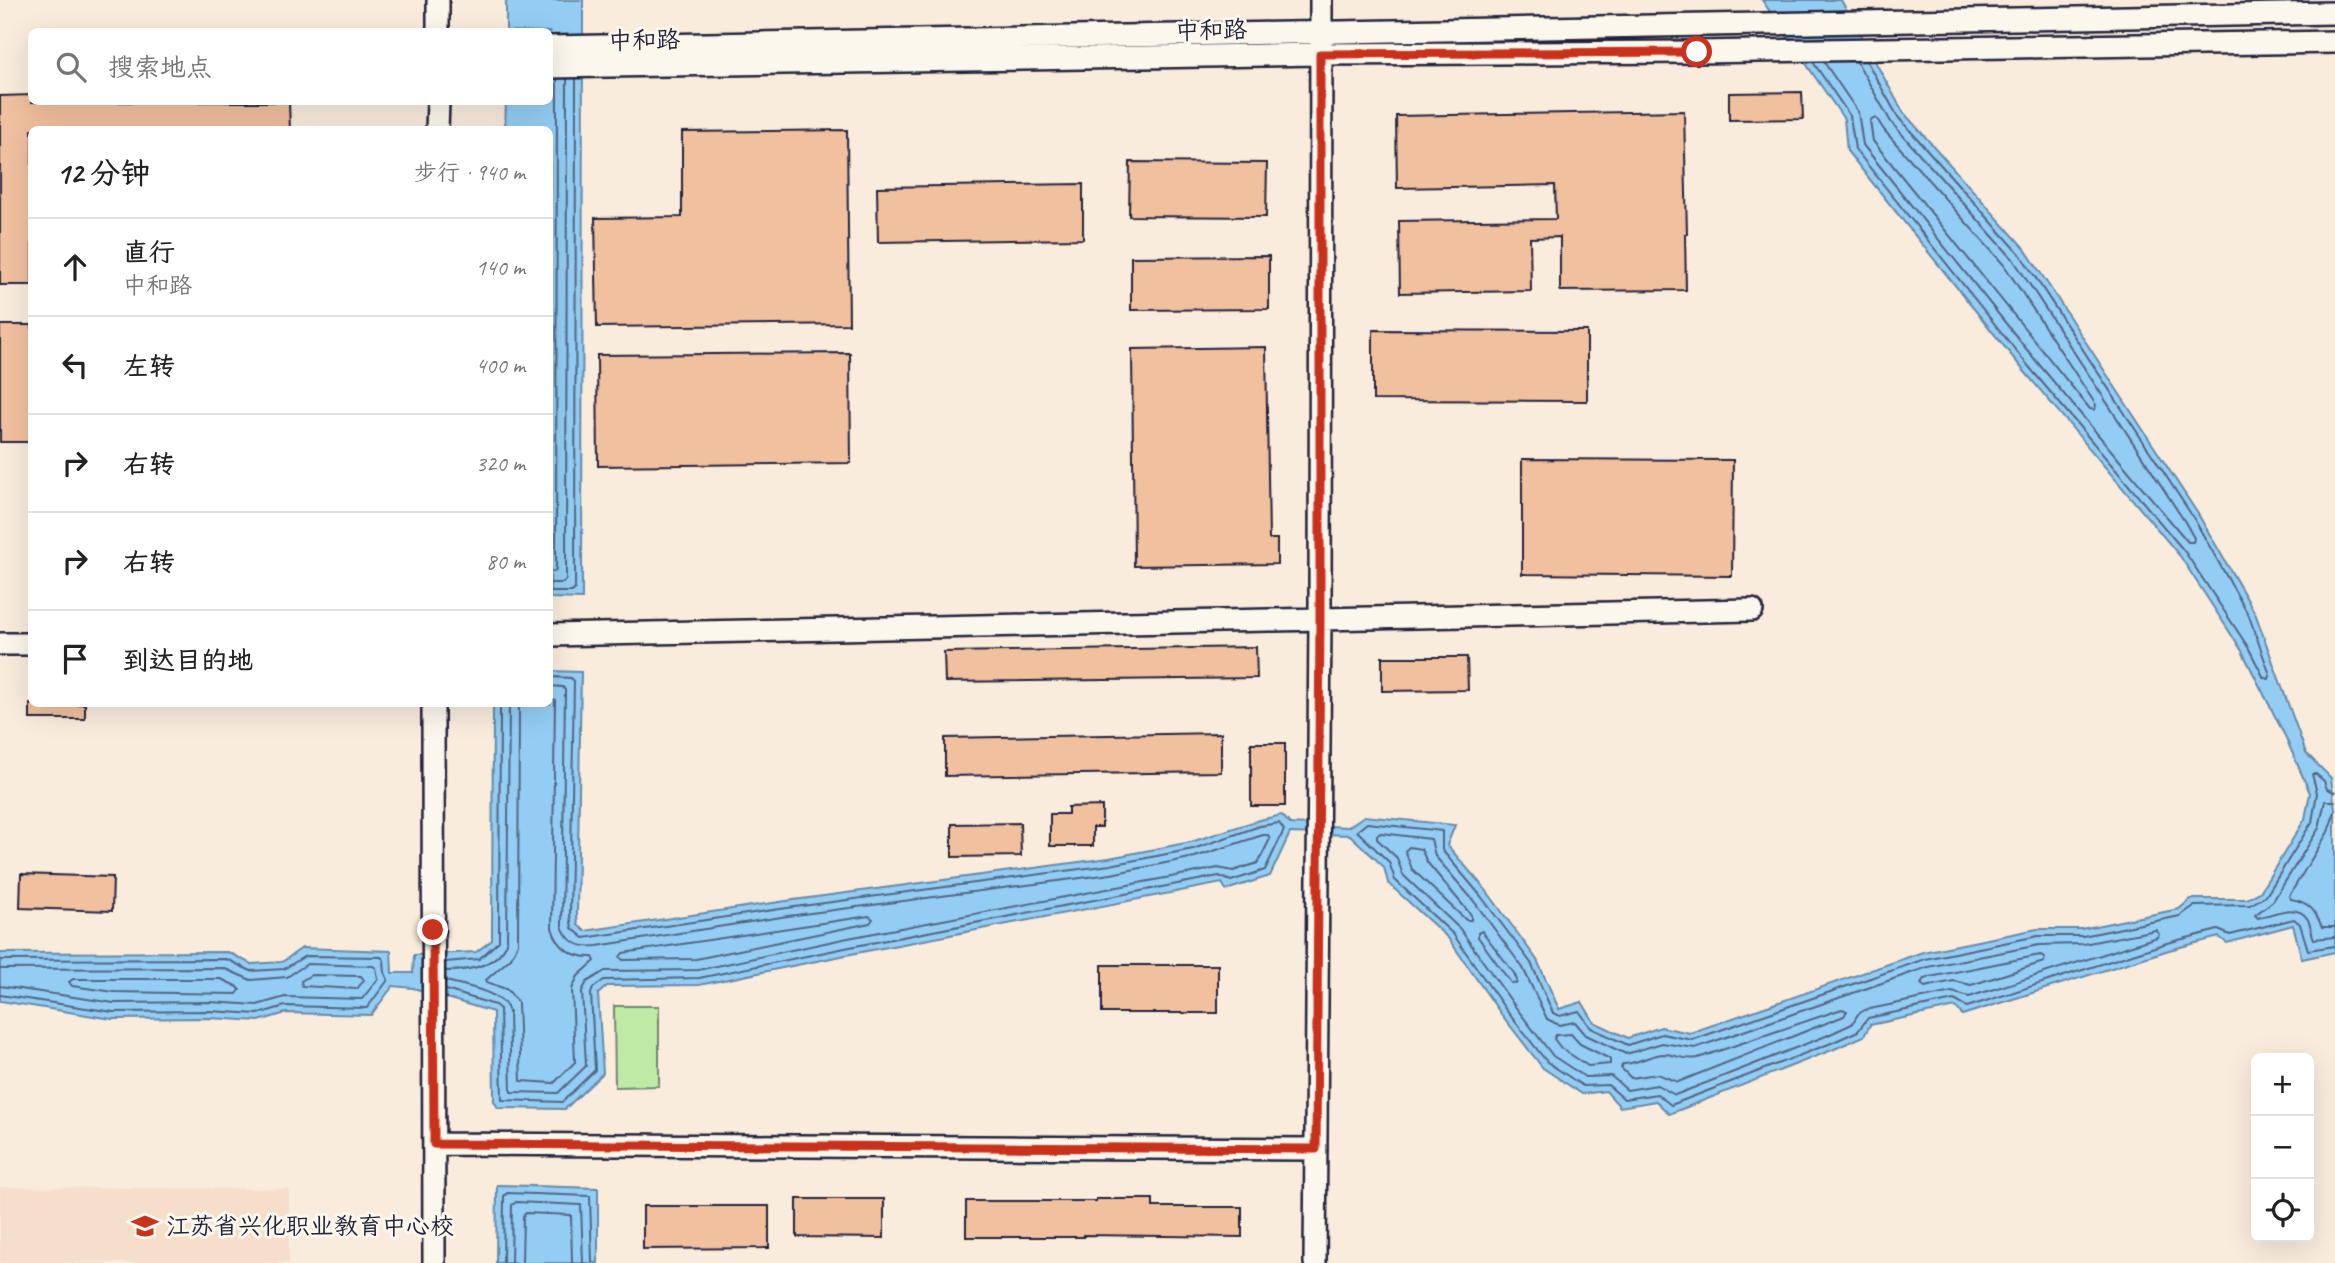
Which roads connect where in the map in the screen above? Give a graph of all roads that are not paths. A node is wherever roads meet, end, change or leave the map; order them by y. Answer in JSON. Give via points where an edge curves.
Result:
{"nodes":[{"id":1,"x":438,"y":0,"type":"edge"},
{"id":2,"x":1321,"y":0,"type":"edge"},
{"id":3,"x":2335,"y":13,"type":"edge"},
{"id":4,"x":438,"y":28,"type":"edge"},
{"id":5,"x":1320,"y":31,"type":"junction"},
{"id":6,"x":2335,"y":42,"type":"edge"},
{"id":7,"x":553,"y":47,"type":"edge"},
{"id":8,"x":1320,"y":54,"type":"junction"},
{"id":9,"x":553,"y":67,"type":"edge"},
{"id":10,"x":438,"y":105,"type":"edge"},
{"id":11,"x":437,"y":126,"type":"edge"},
{"id":12,"x":1752,"y":610,"type":"dead end"},
{"id":13,"x":1320,"y":618,"type":"junction"},
{"id":14,"x":553,"y":635,"type":"edge"},
{"id":15,"x":28,"y":643,"type":"edge"},
{"id":16,"x":0,"y":644,"type":"edge"},
{"id":17,"x":433,"y":707,"type":"edge"},
{"id":18,"x":434,"y":1144,"type":"junction"},
{"id":19,"x":1316,"y":1149,"type":"junction"},
{"id":20,"x":434,"y":1263,"type":"edge"},
{"id":21,"x":1315,"y":1263,"type":"edge"}],
"edges":[{"from":1,"to":4,"type":"main road"},
{"from":2,"to":5,"type":"main road"},
{"from":3,"to":5,"type":"main road","name":"中和路"},
{"from":5,"to":7,"type":"main road","name":"中和路"},
{"from":5,"to":8,"type":"main road"},
{"from":6,"to":8,"type":"main road","name":"中和路"},
{"from":8,"to":9,"type":"main road","name":"中和路"},
{"from":8,"to":13,"type":"main road"},
{"from":10,"to":11,"type":"main road"},
{"from":12,"to":13,"type":"main road"},
{"from":13,"to":14,"type":"main road"},
{"from":13,"to":19,"type":"main road"},
{"from":15,"to":16,"type":"main road"},
{"from":17,"to":18,"type":"main road"},
{"from":18,"to":19,"type":"main road"},
{"from":18,"to":20,"type":"main road"},
{"from":19,"to":21,"type":"main road"}]}
